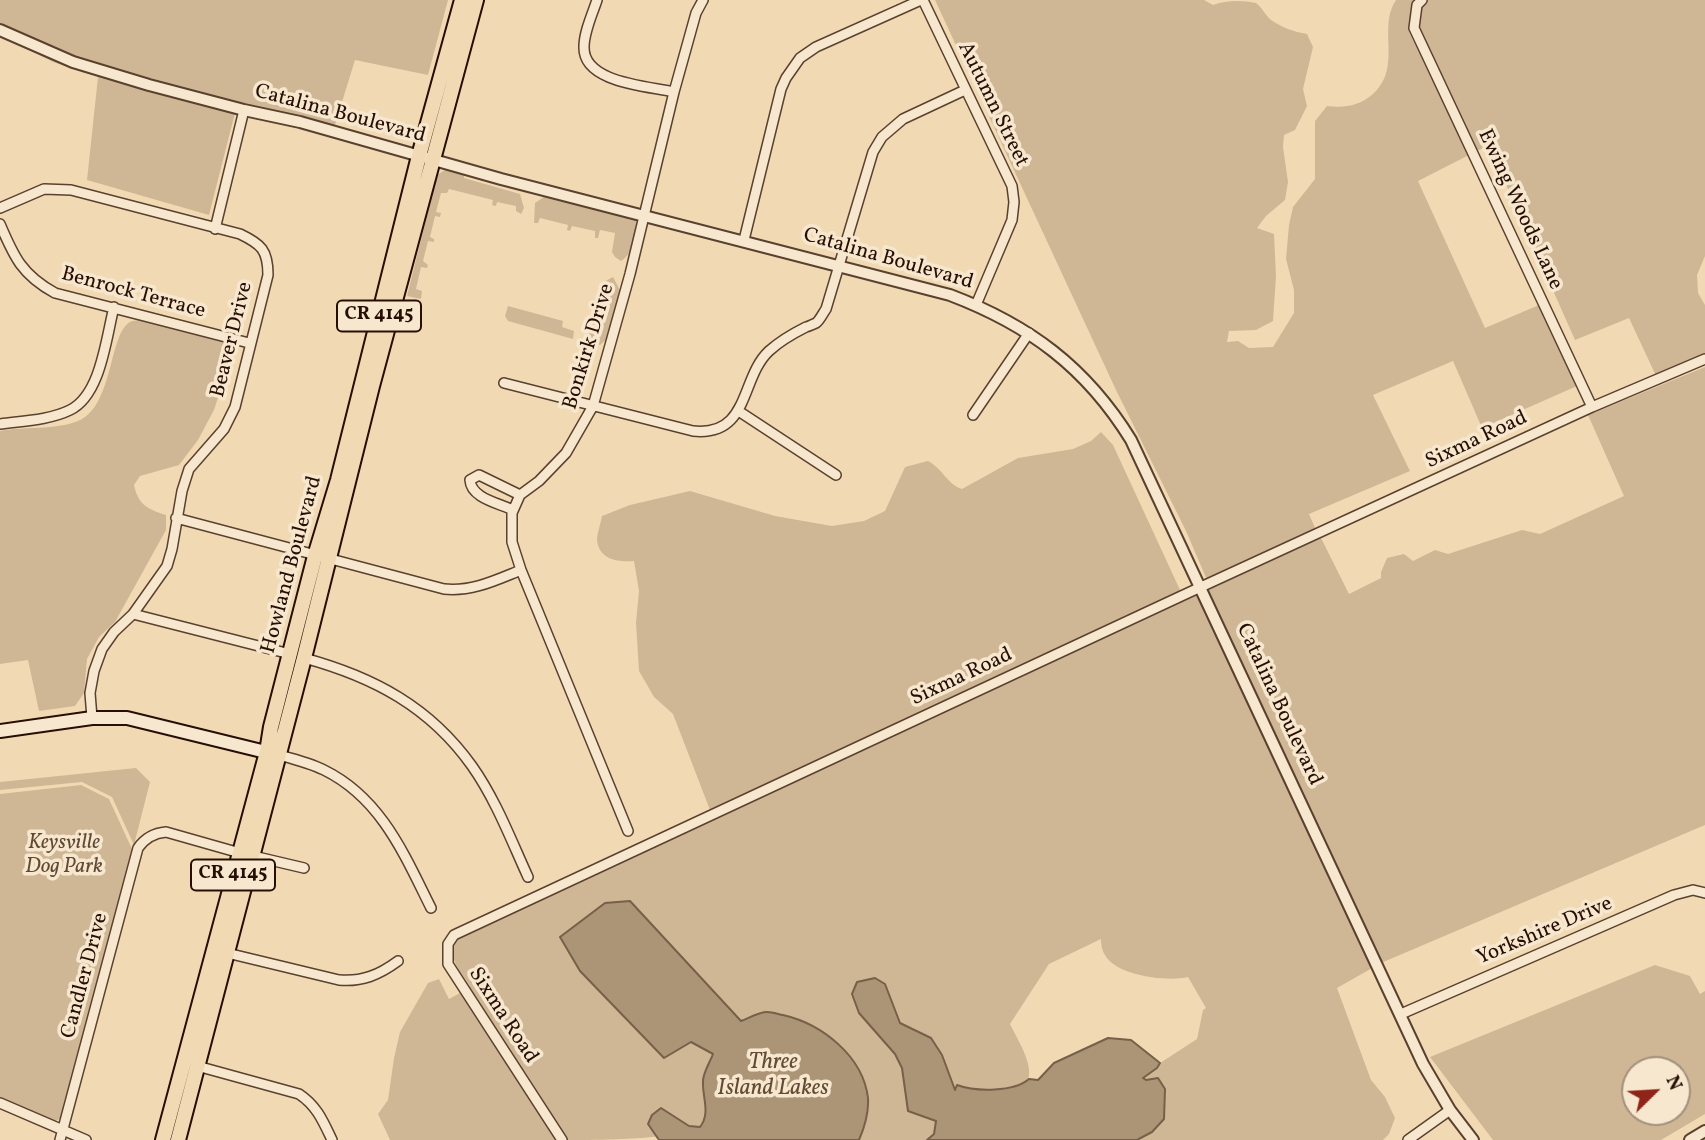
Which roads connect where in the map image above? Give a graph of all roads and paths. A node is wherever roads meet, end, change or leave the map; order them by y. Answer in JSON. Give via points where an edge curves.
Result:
{"nodes":[{"id":1,"x":463,"y":0,"type":"edge"},
{"id":2,"x":476,"y":0,"type":"edge"},
{"id":3,"x":597,"y":0,"type":"edge"},
{"id":4,"x":703,"y":0,"type":"edge"},
{"id":5,"x":922,"y":0,"type":"edge"},
{"id":6,"x":1422,"y":0,"type":"edge"},
{"id":7,"x":1,"y":32,"type":"edge"},
{"id":8,"x":965,"y":90,"type":"junction"},
{"id":9,"x":674,"y":92,"type":"junction"},
{"id":10,"x":244,"y":110,"type":"junction"},
{"id":11,"x":426,"y":158,"type":"junction"},
{"id":12,"x":0,"y":208,"type":"edge"},
{"id":13,"x":644,"y":215,"type":"junction"},
{"id":14,"x":0,"y":224,"type":"edge"},
{"id":15,"x":215,"y":229,"type":"junction"},
{"id":16,"x":744,"y":240,"type":"junction"},
{"id":17,"x":840,"y":266,"type":"junction"},
{"id":18,"x":976,"y":305,"type":"junction"},
{"id":19,"x":114,"y":307,"type":"junction"},
{"id":20,"x":1029,"y":333,"type":"junction"},
{"id":21,"x":249,"y":344,"type":"junction"},
{"id":22,"x":1705,"y":359,"type":"edge"},
{"id":23,"x":504,"y":383,"type":"dead end"},
{"id":24,"x":593,"y":406,"type":"junction"},
{"id":25,"x":1592,"y":407,"type":"junction"},
{"id":26,"x":740,"y":412,"type":"junction"},
{"id":27,"x":973,"y":415,"type":"dead end"},
{"id":28,"x":0,"y":424,"type":"edge"},
{"id":29,"x":836,"y":475,"type":"dead end"},
{"id":30,"x":520,"y":495,"type":"junction"},
{"id":31,"x":513,"y":510,"type":"junction"},
{"id":32,"x":176,"y":518,"type":"junction"},
{"id":33,"x":321,"y":558,"type":"junction"},
{"id":34,"x":521,"y":569,"type":"junction"},
{"id":35,"x":1200,"y":587,"type":"junction"},
{"id":36,"x":133,"y":614,"type":"junction"},
{"id":37,"x":297,"y":656,"type":"junction"},
{"id":38,"x":92,"y":718,"type":"junction"},
{"id":39,"x":0,"y":730,"type":"edge"},
{"id":40,"x":273,"y":753,"type":"junction"},
{"id":41,"x":628,"y":831,"type":"dead end"},
{"id":42,"x":246,"y":855,"type":"junction"},
{"id":43,"x":304,"y":868,"type":"dead end"},
{"id":44,"x":528,"y":877,"type":"dead end"},
{"id":45,"x":1705,"y":893,"type":"edge"},
{"id":46,"x":430,"y":908,"type":"dead end"},
{"id":47,"x":227,"y":953,"type":"junction"},
{"id":48,"x":398,"y":961,"type":"dead end"},
{"id":49,"x":1401,"y":1014,"type":"junction"},
{"id":50,"x":197,"y":1066,"type":"junction"},
{"id":51,"x":0,"y":1103,"type":"edge"},
{"id":52,"x":1450,"y":1110,"type":"junction"},
{"id":53,"x":1705,"y":1131,"type":"edge"},
{"id":54,"x":61,"y":1135,"type":"edge"},
{"id":55,"x":86,"y":1140,"type":"edge"},
{"id":56,"x":163,"y":1140,"type":"edge"},
{"id":57,"x":178,"y":1140,"type":"edge"},
{"id":58,"x":332,"y":1140,"type":"edge"},
{"id":59,"x":562,"y":1140,"type":"edge"},
{"id":60,"x":1408,"y":1140,"type":"edge"},
{"id":61,"x":1473,"y":1140,"type":"edge"},
{"id":62,"x":1690,"y":1140,"type":"edge"}],
"edges":[{"from":1,"to":11,"type":"main road","name":"Howland Boulevard","number":"CR 4145"},
{"from":2,"to":11,"type":"main road","name":"Howland Boulevard","number":"CR 4145"},
{"from":3,"to":9,"type":"street","via":[[584,45],[590,66],[606,77]]},
{"from":4,"to":9,"type":"street","name":"Bonkirk Drive"},
{"from":5,"to":8,"type":"street","name":"Autumn Street"},
{"from":5,"to":16,"type":"street","via":[[800,58],[781,89]]},
{"from":6,"to":25,"type":"street","name":"Ewing Woods Lane","via":[[1414,29]]},
{"from":7,"to":10,"type":"street","name":"Catalina Boulevard","via":[[73,62]]},
{"from":8,"to":17,"type":"street","via":[[903,119],[882,137],[867,165]]},
{"from":8,"to":18,"type":"street","name":"Autumn Street","via":[[1012,186],[1014,202],[1012,220]]},
{"from":9,"to":13,"type":"street","name":"Bonkirk Drive"},
{"from":10,"to":11,"type":"street","name":"Catalina Boulevard"},
{"from":10,"to":15,"type":"street"},
{"from":11,"to":13,"type":"street","name":"Catalina Boulevard"},
{"from":11,"to":33,"type":"main road","name":"Howland Boulevard","number":"CR 4145","via":[[349,486]]},
{"from":12,"to":15,"type":"street","name":"Beaver Drive","via":[[44,189],[71,190]]},
{"from":13,"to":16,"type":"street","name":"Catalina Boulevard"},
{"from":13,"to":24,"type":"street","name":"Bonkirk Drive"},
{"from":14,"to":19,"type":"street","name":"Benrock Terrace","via":[[15,258],[39,285]]},
{"from":15,"to":21,"type":"street","name":"Beaver Drive","via":[[258,243],[268,262]]},
{"from":16,"to":17,"type":"street","name":"Catalina Boulevard"},
{"from":17,"to":18,"type":"street","name":"Catalina Boulevard"},
{"from":17,"to":26,"type":"street","via":[[826,309],[816,323],[767,352]]},
{"from":18,"to":20,"type":"street","name":"Catalina Boulevard"},
{"from":19,"to":21,"type":"street","name":"Benrock Terrace"},
{"from":19,"to":28,"type":"street","via":[[96,380],[83,400],[70,410]]},
{"from":20,"to":27,"type":"street"},
{"from":20,"to":35,"type":"street","name":"Catalina Boulevard","via":[[1078,370],[1116,415]]},
{"from":21,"to":32,"type":"street","name":"Beaver Drive","via":[[235,407],[224,429],[189,469]]},
{"from":22,"to":25,"type":"street","name":"Sixma Road"},
{"from":23,"to":24,"type":"street"},
{"from":24,"to":26,"type":"street","via":[[702,432],[725,424]]},
{"from":24,"to":30,"type":"street","name":"Bonkirk Drive","via":[[566,453]]},
{"from":25,"to":35,"type":"street","name":"Sixma Road"},
{"from":26,"to":29,"type":"street"},
{"from":30,"to":31,"type":"street","name":"Bonkirk Drive"},
{"from":30,"to":31,"type":"street","via":[[479,475],[470,480],[477,494]]},
{"from":31,"to":34,"type":"street","name":"Bonkirk Drive","via":[[512,542]]},
{"from":32,"to":33,"type":"street"},
{"from":32,"to":36,"type":"street","name":"Beaver Drive","via":[[167,566]]},
{"from":33,"to":34,"type":"street","via":[[458,591]]},
{"from":33,"to":37,"type":"main road","name":"Howland Boulevard","number":"CR 4145"},
{"from":34,"to":41,"type":"street","name":"Bonkirk Drive"},
{"from":35,"to":49,"type":"street","name":"Catalina Boulevard"},
{"from":35,"to":59,"type":"street","name":"Sixma Road","via":[[454,935],[448,944],[448,964]]},
{"from":36,"to":37,"type":"street"},
{"from":36,"to":38,"type":"street","name":"Beaver Drive","via":[[114,632],[98,660],[90,693]]},
{"from":37,"to":40,"type":"main road","name":"Howland Boulevard","number":"CR 4145","via":[[271,727]]},
{"from":37,"to":44,"type":"street","via":[[373,682],[433,722],[473,768]]},
{"from":38,"to":39,"type":"main road"},
{"from":38,"to":40,"type":"main road","via":[[127,718]]},
{"from":40,"to":42,"type":"main road","name":"Howland Boulevard","number":"CR 4145"},
{"from":40,"to":46,"type":"street","via":[[323,770],[372,804],[393,833]]},
{"from":42,"to":43,"type":"street","name":"Candler Drive"},
{"from":42,"to":47,"type":"main road","name":"Howland Boulevard","number":"CR 4145"},
{"from":42,"to":54,"type":"street","name":"Candler Drive","via":[[166,832],[143,841],[138,848]]},
{"from":42,"to":56,"type":"main road","name":"Howland Boulevard","number":"CR 4145"},
{"from":45,"to":49,"type":"street","name":"Yorkshire Drive","via":[[1693,890],[1674,895]]},
{"from":47,"to":48,"type":"street","via":[[352,981],[377,974]]},
{"from":47,"to":50,"type":"main road","name":"Howland Boulevard","number":"CR 4145"},
{"from":49,"to":52,"type":"street","name":"Catalina Boulevard"},
{"from":50,"to":57,"type":"main road","name":"Howland Boulevard","number":"CR 4145"},
{"from":50,"to":58,"type":"street","via":[[299,1094],[318,1111]]},
{"from":51,"to":54,"type":"street"},
{"from":52,"to":60,"type":"street"},
{"from":52,"to":61,"type":"street","name":"Catalina Boulevard"},
{"from":53,"to":62,"type":"street"},
{"from":54,"to":55,"type":"street"}]}
